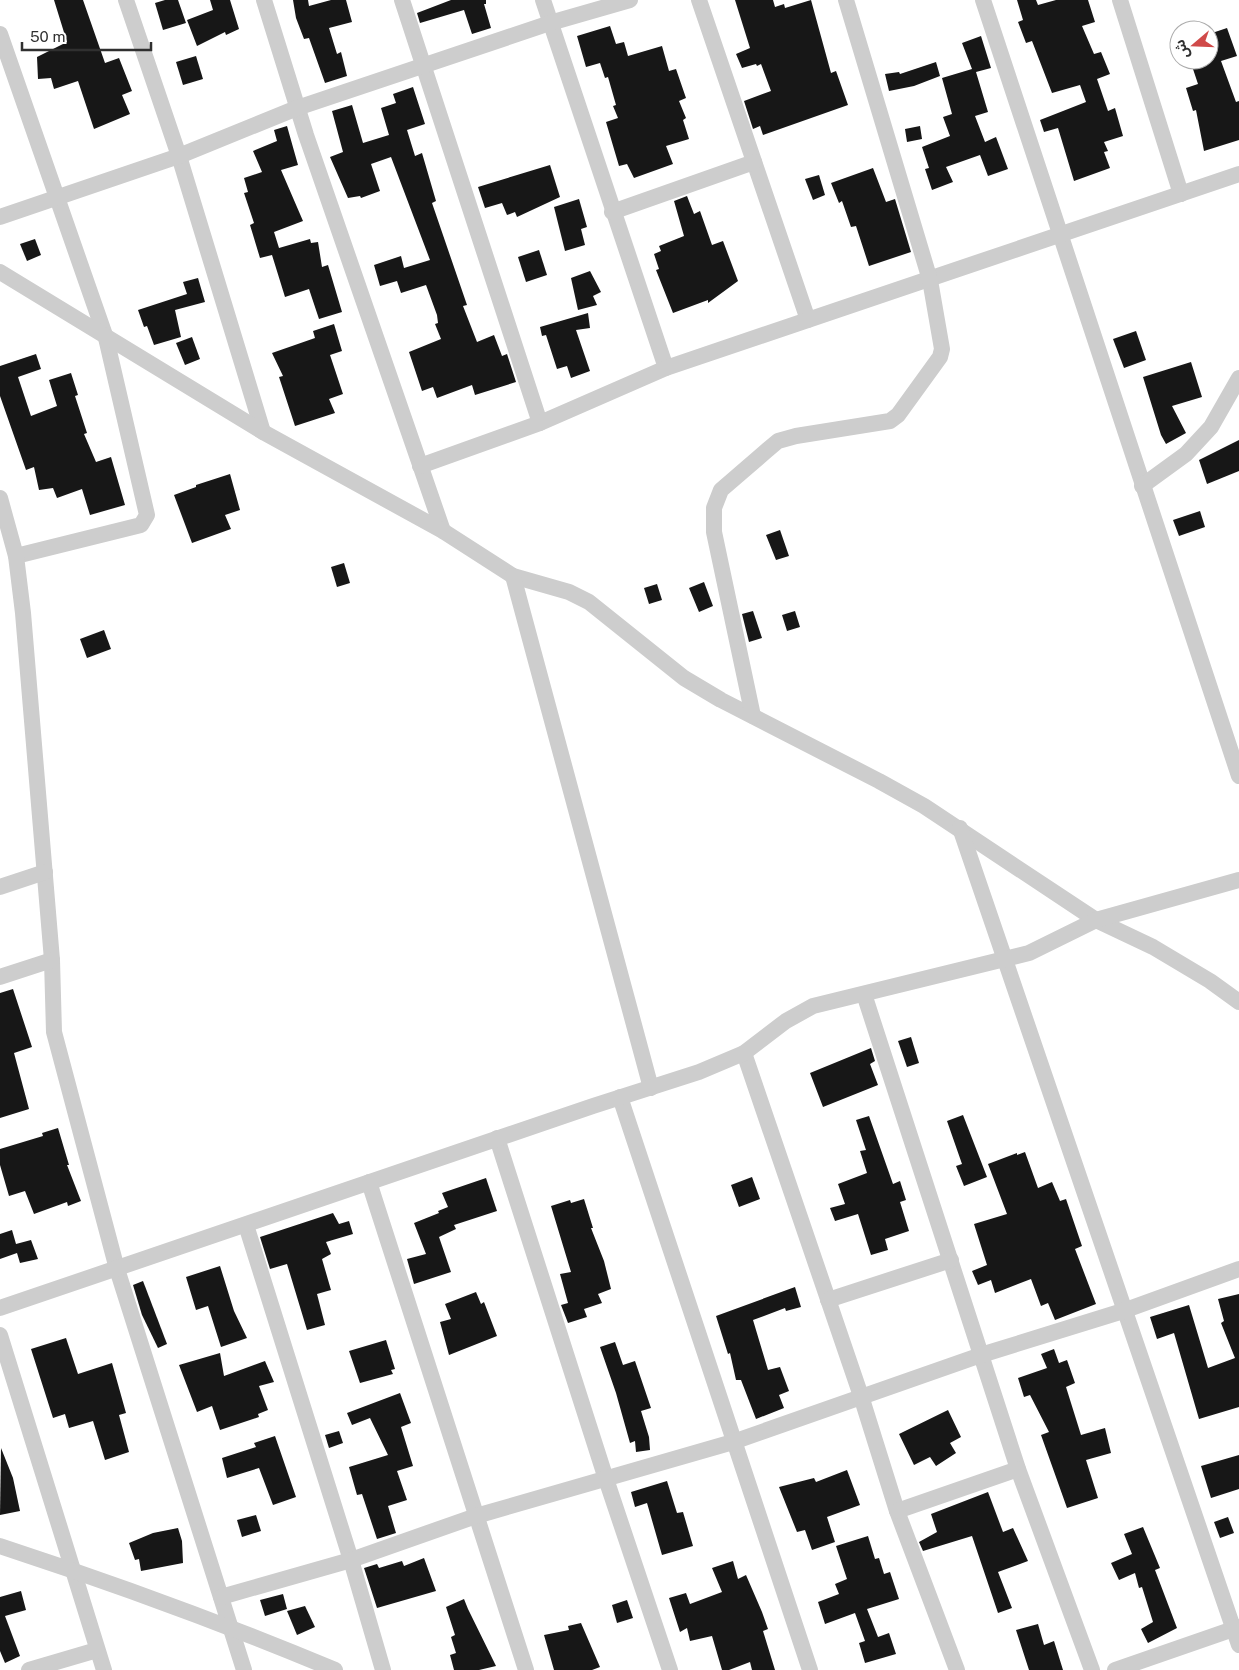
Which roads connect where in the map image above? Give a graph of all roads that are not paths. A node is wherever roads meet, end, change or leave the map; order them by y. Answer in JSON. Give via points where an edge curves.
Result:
{"nodes":[{"id":1,"x":126,"y":0,"type":"edge"},
{"id":2,"x":264,"y":0,"type":"edge"},
{"id":3,"x":402,"y":0,"type":"edge"},
{"id":4,"x":543,"y":0,"type":"edge"},
{"id":5,"x":630,"y":0,"type":"edge"},
{"id":6,"x":698,"y":0,"type":"edge"},
{"id":7,"x":846,"y":0,"type":"edge"},
{"id":8,"x":983,"y":0,"type":"edge"},
{"id":9,"x":1125,"y":2,"type":"edge"},
{"id":10,"x":550,"y":23,"type":"junction"},
{"id":11,"x":0,"y":34,"type":"edge"},
{"id":12,"x":423,"y":66,"type":"junction"},
{"id":13,"x":297,"y":108,"type":"junction"},
{"id":14,"x":179,"y":156,"type":"junction"},
{"id":15,"x":754,"y":162,"type":"junction"},
{"id":16,"x":1239,"y":174,"type":"edge"},
{"id":17,"x":1181,"y":194,"type":"junction"},
{"id":18,"x":57,"y":196,"type":"junction"},
{"id":19,"x":612,"y":212,"type":"junction"},
{"id":20,"x":0,"y":217,"type":"edge"},
{"id":21,"x":1062,"y":236,"type":"junction"},
{"id":22,"x":0,"y":272,"type":"edge"},
{"id":23,"x":930,"y":280,"type":"junction"},
{"id":24,"x":808,"y":320,"type":"junction"},
{"id":25,"x":106,"y":338,"type":"junction"},
{"id":26,"x":666,"y":368,"type":"junction"},
{"id":27,"x":1239,"y":378,"type":"edge"},
{"id":28,"x":540,"y":423,"type":"junction"},
{"id":29,"x":262,"y":432,"type":"junction"},
{"id":30,"x":420,"y":466,"type":"junction"},
{"id":31,"x":1142,"y":486,"type":"junction"},
{"id":32,"x":0,"y":498,"type":"edge"},
{"id":33,"x":443,"y":531,"type":"junction"},
{"id":34,"x":16,"y":556,"type":"junction"},
{"id":35,"x":513,"y":576,"type":"junction"},
{"id":36,"x":752,"y":716,"type":"junction"},
{"id":37,"x":1239,"y":776,"type":"edge"},
{"id":38,"x":960,"y":828,"type":"junction"},
{"id":39,"x":45,"y":872,"type":"junction"},
{"id":40,"x":1239,"y":880,"type":"edge"},
{"id":41,"x":0,"y":887,"type":"edge"},
{"id":42,"x":1096,"y":920,"type":"junction"},
{"id":43,"x":1005,"y":958,"type":"junction"},
{"id":44,"x":52,"y":960,"type":"junction"},
{"id":45,"x":0,"y":977,"type":"edge"},
{"id":46,"x":864,"y":994,"type":"junction"},
{"id":47,"x":1239,"y":1002,"type":"edge"},
{"id":48,"x":744,"y":1053,"type":"junction"},
{"id":49,"x":651,"y":1088,"type":"junction"},
{"id":50,"x":620,"y":1097,"type":"junction"},
{"id":51,"x":497,"y":1138,"type":"junction"},
{"id":52,"x":369,"y":1182,"type":"junction"},
{"id":53,"x":246,"y":1225,"type":"junction"},
{"id":54,"x":951,"y":1260,"type":"junction"},
{"id":55,"x":117,"y":1269,"type":"junction"},
{"id":56,"x":1239,"y":1269,"type":"edge"},
{"id":57,"x":828,"y":1300,"type":"junction"},
{"id":58,"x":0,"y":1308,"type":"edge"},
{"id":59,"x":1123,"y":1311,"type":"junction"},
{"id":60,"x":0,"y":1335,"type":"edge"},
{"id":61,"x":982,"y":1355,"type":"junction"},
{"id":62,"x":860,"y":1396,"type":"junction"},
{"id":63,"x":733,"y":1442,"type":"junction"},
{"id":64,"x":1018,"y":1469,"type":"junction"},
{"id":65,"x":606,"y":1479,"type":"junction"},
{"id":66,"x":897,"y":1511,"type":"junction"},
{"id":67,"x":476,"y":1516,"type":"junction"},
{"id":68,"x":0,"y":1546,"type":"edge"},
{"id":69,"x":351,"y":1560,"type":"junction"},
{"id":70,"x":74,"y":1569,"type":"junction"},
{"id":71,"x":221,"y":1597,"type":"junction"},
{"id":72,"x":230,"y":1627,"type":"junction"},
{"id":73,"x":1237,"y":1628,"type":"edge"},
{"id":74,"x":1239,"y":1645,"type":"edge"},
{"id":75,"x":97,"y":1650,"type":"junction"},
{"id":76,"x":29,"y":1670,"type":"edge"},
{"id":77,"x":104,"y":1670,"type":"edge"},
{"id":78,"x":244,"y":1670,"type":"edge"},
{"id":79,"x":335,"y":1670,"type":"edge"},
{"id":80,"x":383,"y":1670,"type":"edge"},
{"id":81,"x":526,"y":1670,"type":"edge"},
{"id":82,"x":670,"y":1670,"type":"edge"},
{"id":83,"x":810,"y":1670,"type":"edge"},
{"id":84,"x":957,"y":1670,"type":"edge"},
{"id":85,"x":1092,"y":1670,"type":"edge"},
{"id":86,"x":1115,"y":1670,"type":"edge"}],
"edges":[{"from":1,"to":14,"type":"street"},
{"from":2,"to":13,"type":"street"},
{"from":3,"to":12,"type":"street"},
{"from":4,"to":10,"type":"street"},
{"from":5,"to":10,"type":"street"},
{"from":6,"to":15,"type":"street"},
{"from":7,"to":23,"type":"street"},
{"from":8,"to":21,"type":"street"},
{"from":9,"to":17,"type":"street"},
{"from":10,"to":12,"type":"street"},
{"from":10,"to":19,"type":"street"},
{"from":11,"to":18,"type":"street"},
{"from":12,"to":13,"type":"street"},
{"from":12,"to":28,"type":"street"},
{"from":13,"to":14,"type":"street"},
{"from":13,"to":30,"type":"street"},
{"from":14,"to":18,"type":"street"},
{"from":14,"to":29,"type":"street"},
{"from":15,"to":19,"type":"street"},
{"from":15,"to":24,"type":"street"},
{"from":16,"to":17,"type":"street"},
{"from":17,"to":21,"type":"street"},
{"from":18,"to":20,"type":"street"},
{"from":18,"to":25,"type":"street"},
{"from":19,"to":26,"type":"street"},
{"from":21,"to":23,"type":"street"},
{"from":21,"to":31,"type":"street"},
{"from":22,"to":25,"type":"street"},
{"from":23,"to":24,"type":"street"},
{"from":23,"to":36,"type":"street","via":[[942,350],[898,415],[890,421],[778,441],[721,490],[714,508],[714,532]]},
{"from":24,"to":26,"type":"street"},
{"from":25,"to":29,"type":"street"},
{"from":25,"to":34,"type":"street","via":[[146,508],[145,521],[141,525]]},
{"from":26,"to":28,"type":"street"},
{"from":27,"to":31,"type":"street","via":[[1211,427],[1186,454]]},
{"from":28,"to":30,"type":"street"},
{"from":29,"to":33,"type":"street"},
{"from":30,"to":33,"type":"street"},
{"from":31,"to":37,"type":"street"},
{"from":32,"to":34,"type":"street"},
{"from":33,"to":35,"type":"street"},
{"from":34,"to":39,"type":"street"},
{"from":35,"to":36,"type":"street","via":[[569,592],[589,602],[684,678]]},
{"from":35,"to":49,"type":"street"},
{"from":36,"to":38,"type":"street","via":[[879,780]]},
{"from":38,"to":42,"type":"street"},
{"from":38,"to":43,"type":"street"},
{"from":39,"to":41,"type":"street"},
{"from":39,"to":44,"type":"street"},
{"from":40,"to":42,"type":"street"},
{"from":42,"to":43,"type":"street","via":[[1029,953]]},
{"from":42,"to":47,"type":"street","via":[[1153,947]]},
{"from":43,"to":46,"type":"street"},
{"from":43,"to":59,"type":"street"},
{"from":44,"to":45,"type":"street"},
{"from":44,"to":55,"type":"street","via":[[54,1032]]},
{"from":46,"to":48,"type":"street","via":[[799,1012]]},
{"from":46,"to":54,"type":"street"},
{"from":48,"to":49,"type":"street"},
{"from":48,"to":57,"type":"street"},
{"from":49,"to":50,"type":"street"},
{"from":50,"to":51,"type":"street"},
{"from":50,"to":63,"type":"street"},
{"from":51,"to":52,"type":"street"},
{"from":51,"to":65,"type":"street"},
{"from":52,"to":53,"type":"street"},
{"from":52,"to":67,"type":"street"},
{"from":53,"to":55,"type":"street"},
{"from":53,"to":69,"type":"street"},
{"from":54,"to":57,"type":"street"},
{"from":54,"to":61,"type":"street"},
{"from":55,"to":58,"type":"street"},
{"from":55,"to":71,"type":"street"},
{"from":56,"to":59,"type":"street"},
{"from":57,"to":62,"type":"street"},
{"from":59,"to":61,"type":"street"},
{"from":59,"to":73,"type":"street"},
{"from":60,"to":70,"type":"street"},
{"from":61,"to":62,"type":"street"},
{"from":61,"to":64,"type":"street"},
{"from":62,"to":63,"type":"street"},
{"from":62,"to":66,"type":"street"},
{"from":63,"to":65,"type":"street"},
{"from":63,"to":83,"type":"street"},
{"from":64,"to":66,"type":"street"},
{"from":64,"to":85,"type":"street"},
{"from":65,"to":67,"type":"street"},
{"from":65,"to":82,"type":"street"},
{"from":66,"to":84,"type":"street"},
{"from":67,"to":69,"type":"street"},
{"from":67,"to":81,"type":"street"},
{"from":68,"to":70,"type":"street"},
{"from":69,"to":71,"type":"street"},
{"from":69,"to":80,"type":"street"},
{"from":70,"to":72,"type":"street"},
{"from":70,"to":75,"type":"street"},
{"from":71,"to":72,"type":"street"},
{"from":72,"to":78,"type":"street"},
{"from":72,"to":79,"type":"street"},
{"from":73,"to":74,"type":"street"},
{"from":73,"to":86,"type":"street"},
{"from":75,"to":76,"type":"street"},
{"from":75,"to":77,"type":"street"}]}
